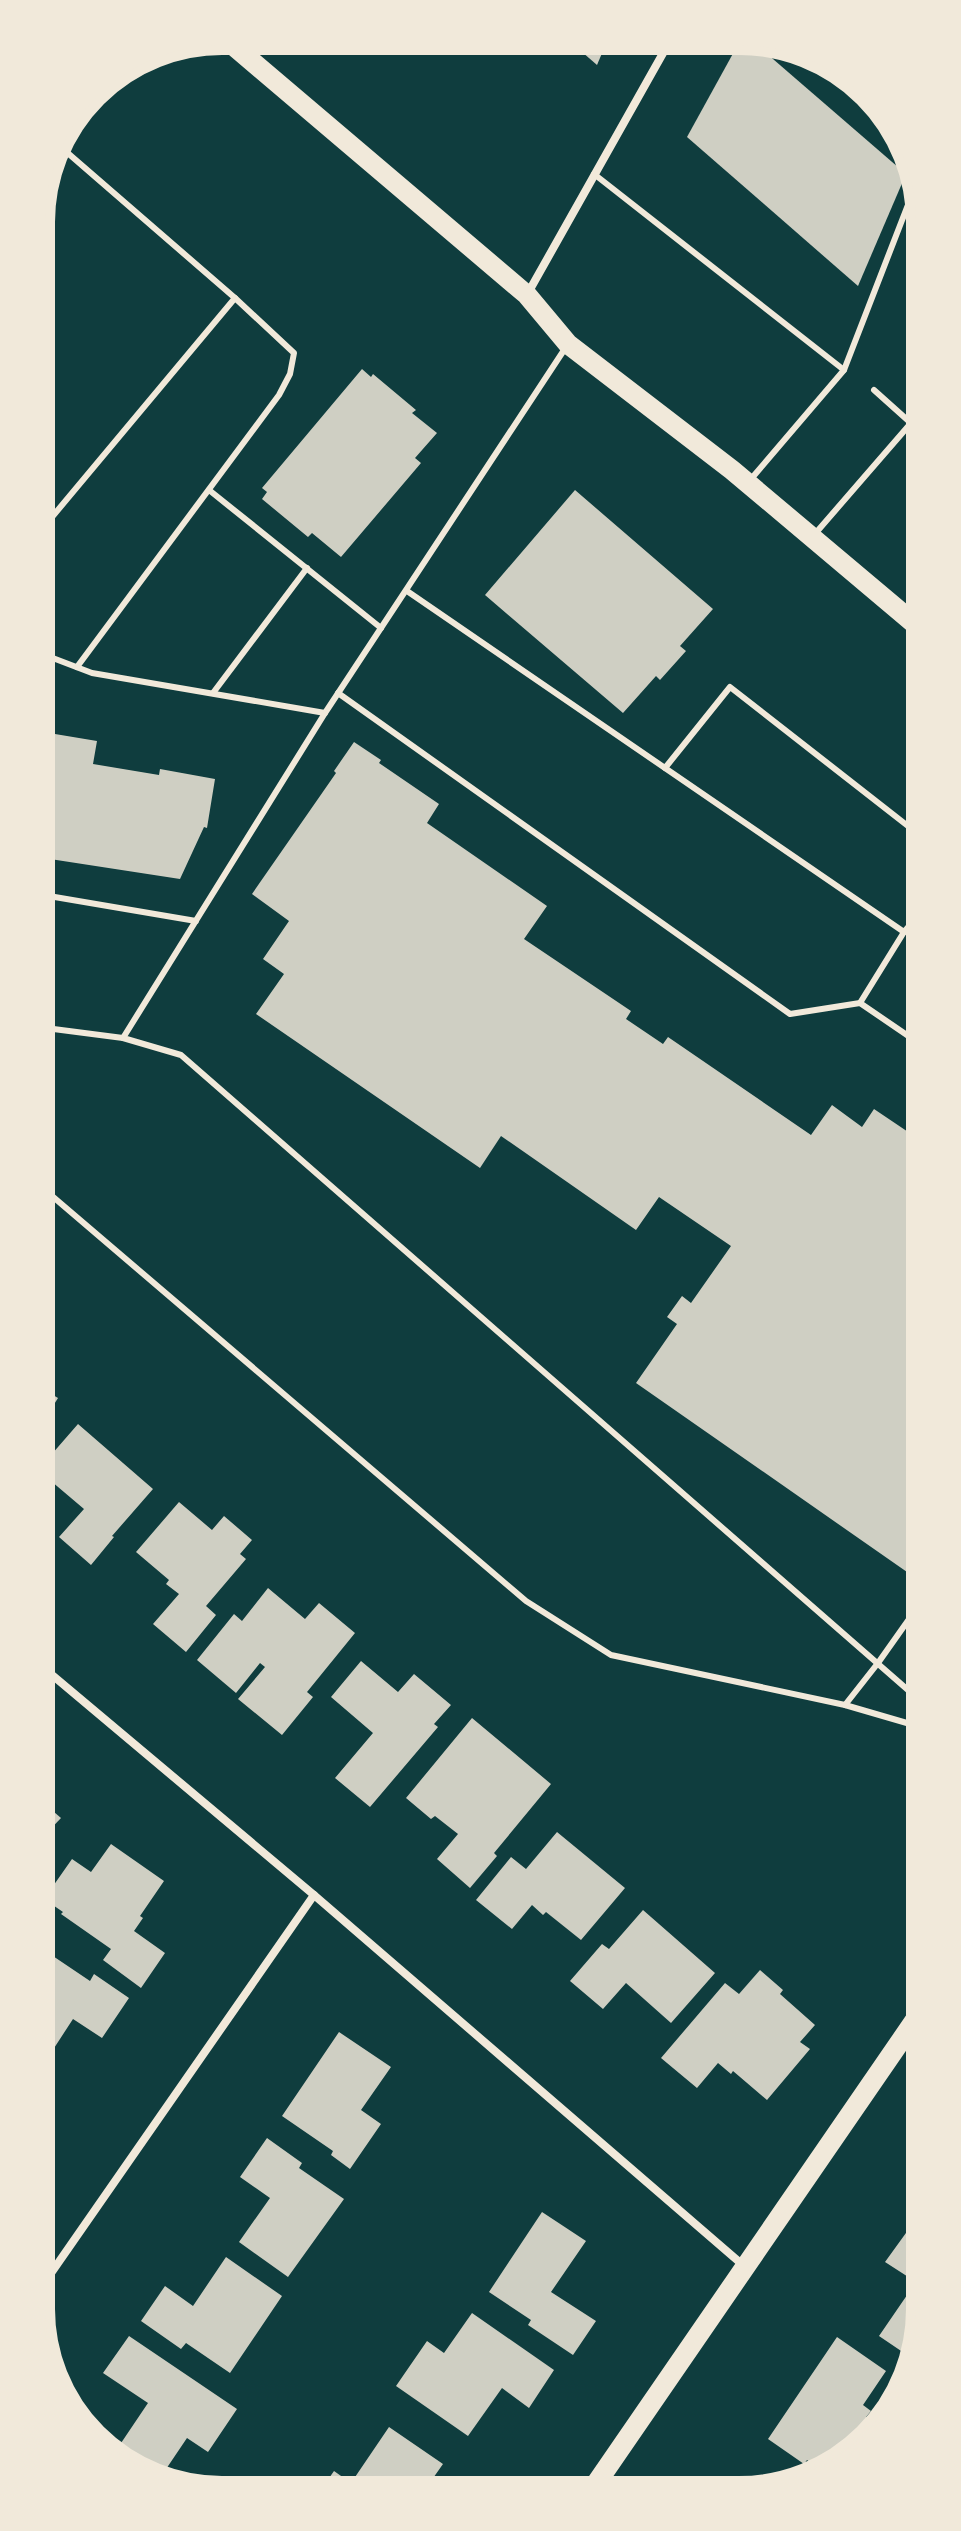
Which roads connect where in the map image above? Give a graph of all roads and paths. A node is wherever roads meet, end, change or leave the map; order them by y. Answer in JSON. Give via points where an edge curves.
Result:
{"nodes":[{"id":1,"x":238,"y":50,"type":"edge"},
{"id":2,"x":665,"y":50,"type":"edge"},
{"id":3,"x":65,"y":151,"type":"edge"},
{"id":4,"x":594,"y":174,"type":"junction"},
{"id":5,"x":910,"y":200,"type":"edge"},
{"id":6,"x":527,"y":295,"type":"junction"},
{"id":7,"x":235,"y":298,"type":"junction"},
{"id":8,"x":568,"y":344,"type":"junction"},
{"id":9,"x":844,"y":370,"type":"junction"},
{"id":10,"x":874,"y":390,"type":"dead end"},
{"id":11,"x":911,"y":423,"type":"joint"},
{"id":12,"x":748,"y":482,"type":"junction"},
{"id":13,"x":209,"y":490,"type":"junction"},
{"id":14,"x":50,"y":519,"type":"edge"},
{"id":15,"x":813,"y":537,"type":"junction"},
{"id":16,"x":307,"y":568,"type":"junction"},
{"id":17,"x":407,"y":591,"type":"junction"},
{"id":18,"x":911,"y":621,"type":"edge"},
{"id":19,"x":381,"y":628,"type":"junction"},
{"id":20,"x":50,"y":657,"type":"edge"},
{"id":21,"x":77,"y":667,"type":"junction"},
{"id":22,"x":213,"y":693,"type":"junction"},
{"id":23,"x":338,"y":693,"type":"junction"},
{"id":24,"x":325,"y":713,"type":"junction"},
{"id":25,"x":665,"y":768,"type":"junction"},
{"id":26,"x":911,"y":828,"type":"edge"},
{"id":27,"x":50,"y":896,"type":"edge"},
{"id":28,"x":196,"y":921,"type":"junction"},
{"id":29,"x":911,"y":924,"type":"edge"},
{"id":30,"x":904,"y":932,"type":"junction"},
{"id":31,"x":860,"y":1003,"type":"junction"},
{"id":32,"x":50,"y":1029,"type":"edge"},
{"id":33,"x":123,"y":1038,"type":"junction"},
{"id":34,"x":911,"y":1038,"type":"edge"},
{"id":35,"x":50,"y":1194,"type":"edge"},
{"id":36,"x":911,"y":1616,"type":"edge"},
{"id":37,"x":878,"y":1663,"type":"junction"},
{"id":38,"x":50,"y":1673,"type":"edge"},
{"id":39,"x":911,"y":1692,"type":"edge"},
{"id":40,"x":845,"y":1705,"type":"junction"},
{"id":41,"x":911,"y":1724,"type":"edge"},
{"id":42,"x":314,"y":1895,"type":"junction"},
{"id":43,"x":911,"y":2026,"type":"edge"},
{"id":44,"x":745,"y":2267,"type":"junction"},
{"id":45,"x":50,"y":2275,"type":"edge"},
{"id":46,"x":598,"y":2481,"type":"edge"}],
"edges":[{"from":1,"to":6,"type":"main road"},
{"from":2,"to":4,"type":"street"},
{"from":3,"to":7,"type":"lane"},
{"from":4,"to":6,"type":"street"},
{"from":4,"to":9,"type":"lane"},
{"from":5,"to":9,"type":"lane"},
{"from":6,"to":8,"type":"main road"},
{"from":7,"to":13,"type":"lane","via":[[294,353],[279,395]]},
{"from":7,"to":14,"type":"lane"},
{"from":8,"to":12,"type":"main road"},
{"from":8,"to":17,"type":"lane"},
{"from":9,"to":12,"type":"lane"},
{"from":10,"to":11,"type":"lane"},
{"from":11,"to":15,"type":"lane"},
{"from":12,"to":15,"type":"main road"},
{"from":13,"to":16,"type":"lane"},
{"from":13,"to":21,"type":"lane"},
{"from":15,"to":18,"type":"main road"},
{"from":16,"to":19,"type":"lane"},
{"from":16,"to":22,"type":"lane"},
{"from":17,"to":19,"type":"lane"},
{"from":17,"to":25,"type":"lane"},
{"from":19,"to":23,"type":"lane"},
{"from":20,"to":21,"type":"lane"},
{"from":21,"to":22,"type":"lane"},
{"from":22,"to":24,"type":"lane"},
{"from":23,"to":24,"type":"lane"},
{"from":23,"to":31,"type":"lane","via":[[790,1014]]},
{"from":24,"to":28,"type":"lane"},
{"from":25,"to":26,"type":"lane","via":[[730,687]]},
{"from":25,"to":30,"type":"lane"},
{"from":27,"to":28,"type":"lane"},
{"from":28,"to":33,"type":"lane"},
{"from":29,"to":30,"type":"lane"},
{"from":30,"to":31,"type":"lane"},
{"from":31,"to":34,"type":"lane"},
{"from":32,"to":33,"type":"lane"},
{"from":33,"to":37,"type":"lane","via":[[181,1055]]},
{"from":35,"to":40,"type":"lane","via":[[538,1609],[611,1655]]},
{"from":36,"to":37,"type":"lane"},
{"from":37,"to":39,"type":"lane"},
{"from":37,"to":40,"type":"lane"},
{"from":38,"to":42,"type":"street"},
{"from":40,"to":41,"type":"lane"},
{"from":42,"to":44,"type":"street"},
{"from":42,"to":45,"type":"street"},
{"from":43,"to":44,"type":"main road"},
{"from":44,"to":46,"type":"main road"}]}
